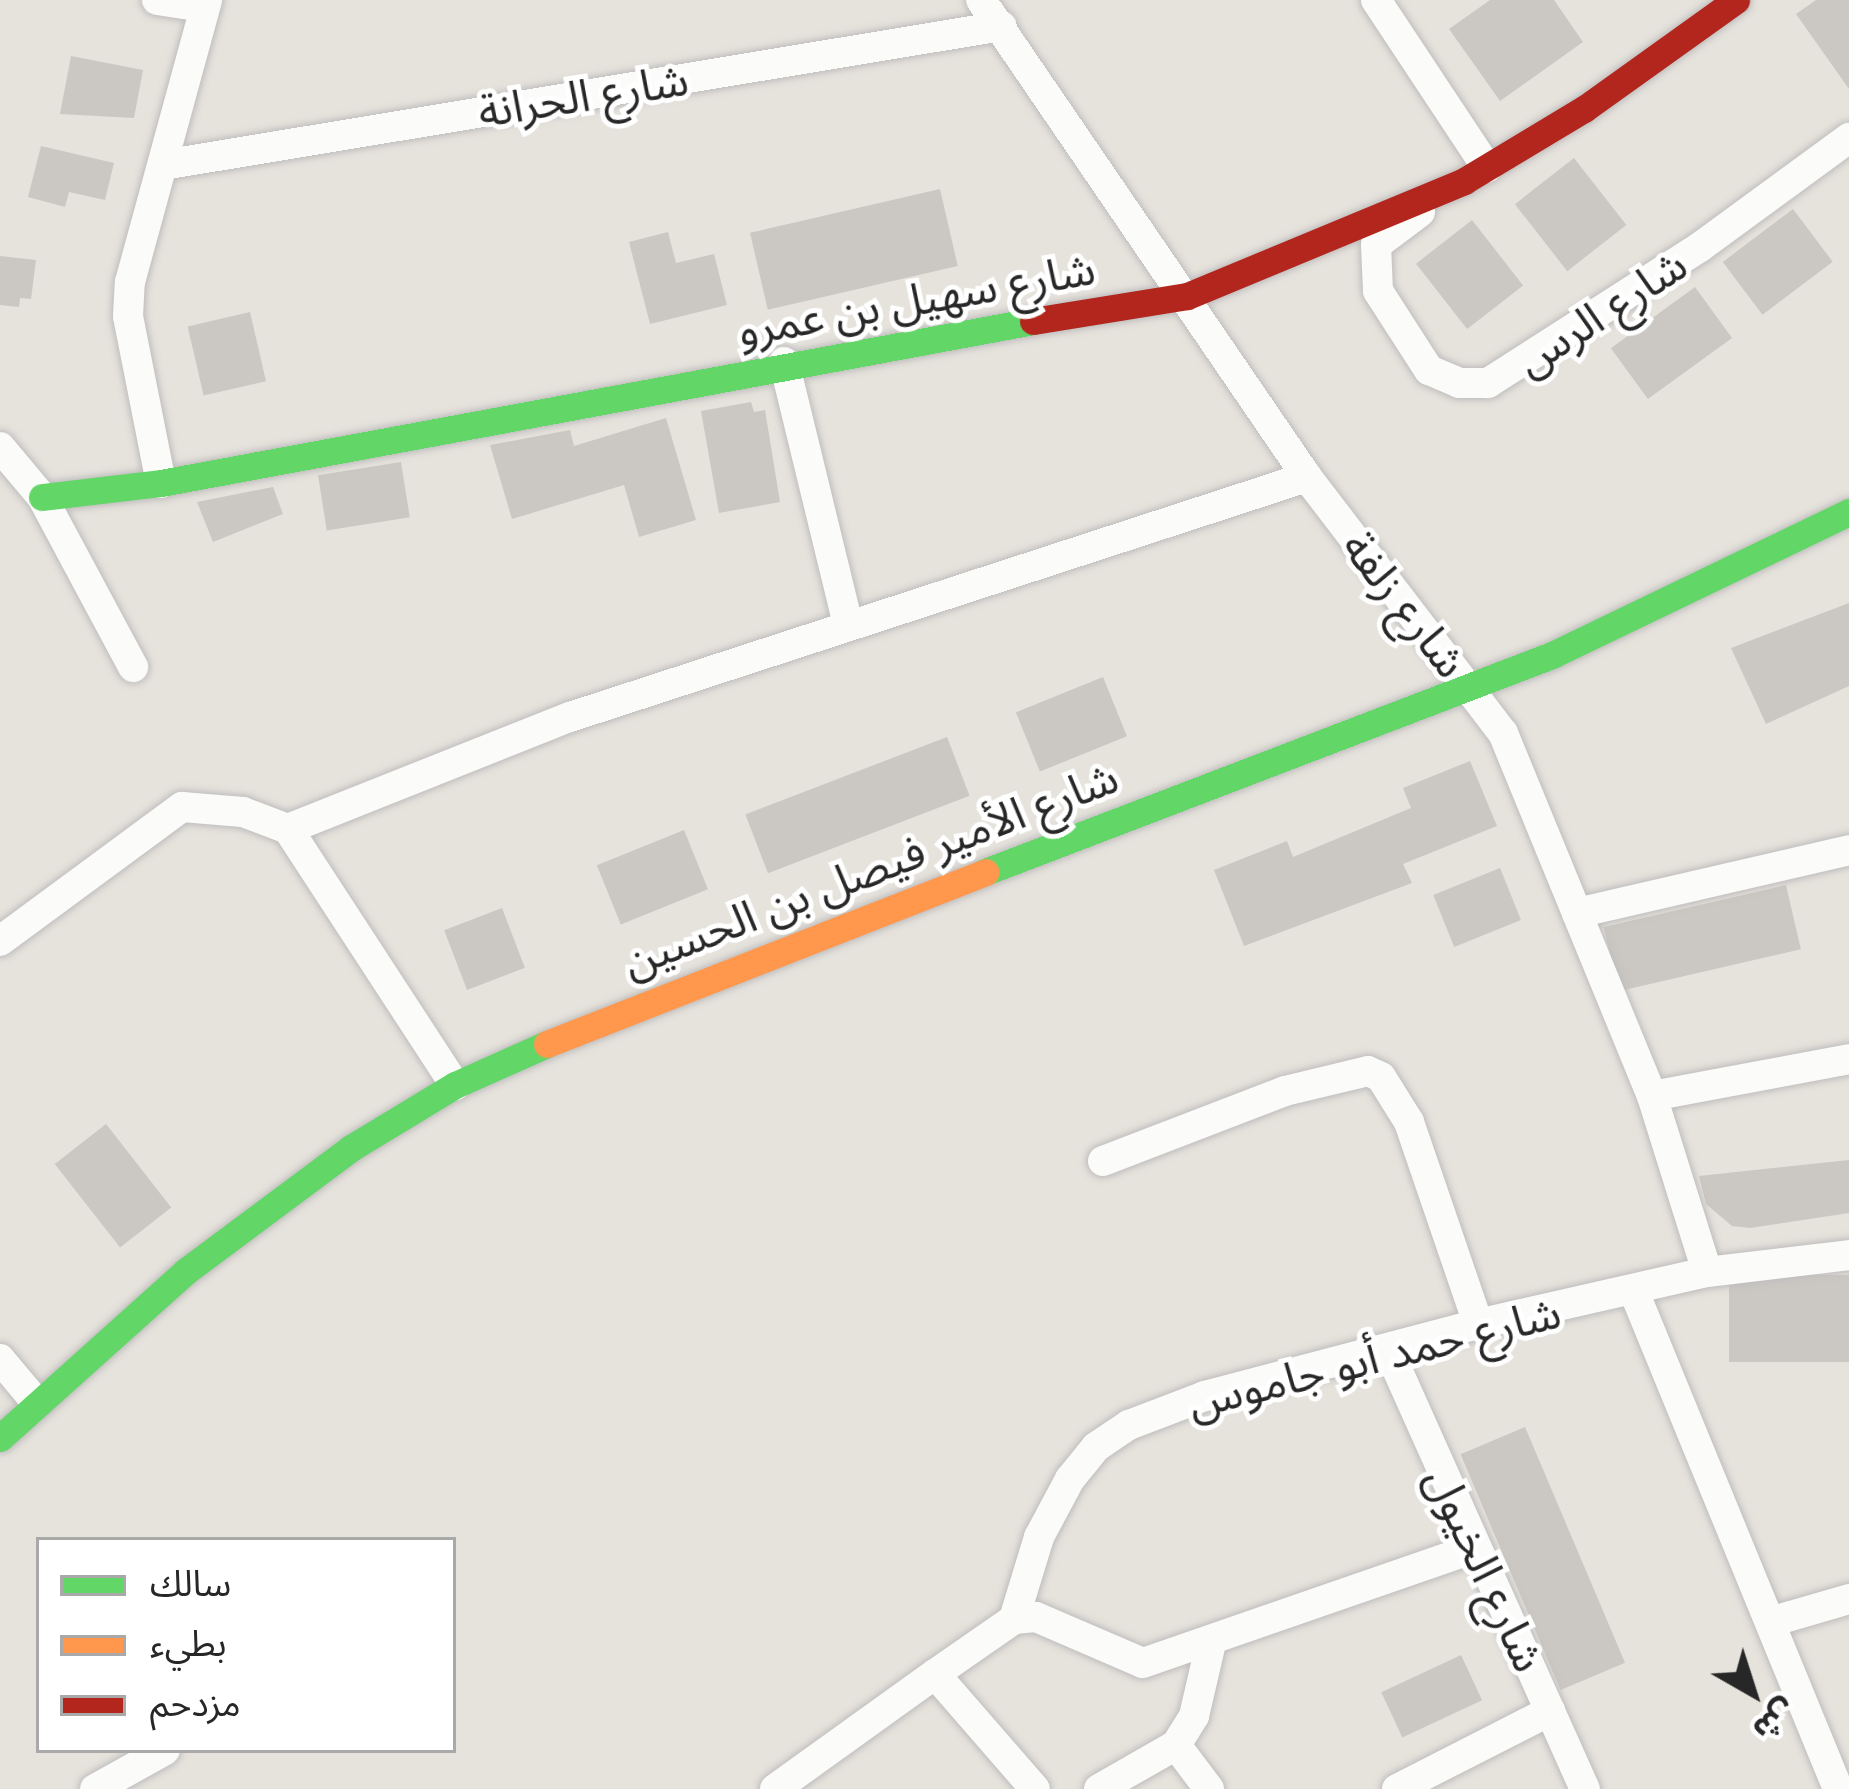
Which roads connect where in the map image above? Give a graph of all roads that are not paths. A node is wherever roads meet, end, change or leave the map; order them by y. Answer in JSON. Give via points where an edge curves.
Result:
{"nodes":[{"id":1,"x":157,"y":0,"type":"edge"},
{"id":2,"x":981,"y":0,"type":"edge"},
{"id":3,"x":1376,"y":0,"type":"edge"},
{"id":4,"x":1736,"y":0,"type":"edge"},
{"id":5,"x":206,"y":4,"type":"edge"},
{"id":6,"x":1002,"y":26,"type":"junction"},
{"id":7,"x":1849,"y":138,"type":"edge"},
{"id":8,"x":163,"y":165,"type":"junction"},
{"id":9,"x":1476,"y":174,"type":"junction"},
{"id":10,"x":1187,"y":296,"type":"junction"},
{"id":11,"x":784,"y":362,"type":"junction"},
{"id":12,"x":0,"y":447,"type":"edge"},
{"id":13,"x":1307,"y":477,"type":"junction"},
{"id":14,"x":161,"y":483,"type":"junction"},
{"id":15,"x":42,"y":497,"type":"junction"},
{"id":16,"x":1849,"y":512,"type":"edge"},
{"id":17,"x":848,"y":624,"type":"junction"},
{"id":18,"x":133,"y":667,"type":"dead end"},
{"id":19,"x":1471,"y":687,"type":"junction"},
{"id":20,"x":288,"y":829,"type":"junction"},
{"id":21,"x":1849,"y":850,"type":"edge"},
{"id":22,"x":1577,"y":913,"type":"junction"},
{"id":23,"x":0,"y":940,"type":"edge"},
{"id":24,"x":1849,"y":1059,"type":"edge"},
{"id":25,"x":455,"y":1085,"type":"junction"},
{"id":26,"x":1652,"y":1096,"type":"junction"},
{"id":27,"x":1103,"y":1161,"type":"dead end"},
{"id":28,"x":1849,"y":1255,"type":"edge"},
{"id":29,"x":1707,"y":1272,"type":"junction"},
{"id":30,"x":1635,"y":1294,"type":"junction"},
{"id":31,"x":1478,"y":1324,"type":"junction"},
{"id":32,"x":1388,"y":1349,"type":"junction"},
{"id":33,"x":0,"y":1360,"type":"edge"},
{"id":34,"x":36,"y":1402,"type":"junction"},
{"id":35,"x":0,"y":1438,"type":"edge"},
{"id":36,"x":1473,"y":1549,"type":"junction"},
{"id":37,"x":1849,"y":1600,"type":"edge"},
{"id":38,"x":1014,"y":1619,"type":"junction"},
{"id":39,"x":1770,"y":1622,"type":"junction"},
{"id":40,"x":1211,"y":1643,"type":"junction"},
{"id":41,"x":935,"y":1674,"type":"junction"},
{"id":42,"x":1550,"y":1711,"type":"junction"},
{"id":43,"x":1176,"y":1745,"type":"junction"},
{"id":44,"x":160,"y":1753,"type":"edge"},
{"id":45,"x":95,"y":1789,"type":"edge"},
{"id":46,"x":775,"y":1789,"type":"edge"},
{"id":47,"x":1035,"y":1789,"type":"edge"},
{"id":48,"x":1099,"y":1789,"type":"edge"},
{"id":49,"x":1209,"y":1789,"type":"edge"},
{"id":50,"x":1397,"y":1789,"type":"edge"},
{"id":51,"x":1585,"y":1789,"type":"edge"},
{"id":52,"x":1838,"y":1789,"type":"edge"}],
"edges":[{"from":1,"to":5,"type":"street"},
{"from":2,"to":6,"type":"street","name":"شارع زلفة"},
{"from":3,"to":9,"type":"street"},
{"from":4,"to":9,"type":"street","name":"شارع سهيل بن عمرو"},
{"from":5,"to":8,"type":"street"},
{"from":6,"to":8,"type":"street","name":"شارع الحرانة"},
{"from":6,"to":10,"type":"street","name":"شارع زلفة"},
{"from":7,"to":9,"type":"street","name":"شارع الرس","via":[[1700,247],[1480,384],[1444,380],[1414,354],[1385,307],[1372,264],[1388,234]]},
{"from":8,"to":14,"type":"street","via":[[128,304]]},
{"from":9,"to":10,"type":"street","name":"شارع سهيل بن عمرو"},
{"from":10,"to":11,"type":"street","name":"شارع سهيل بن عمرو"},
{"from":10,"to":13,"type":"street","name":"شارع زلفة"},
{"from":11,"to":14,"type":"street","name":"شارع سهيل بن عمرو"},
{"from":11,"to":17,"type":"street"},
{"from":12,"to":15,"type":"street"},
{"from":13,"to":17,"type":"street"},
{"from":13,"to":19,"type":"street","name":"شارع زلفة"},
{"from":14,"to":15,"type":"street","name":"شارع سهيل بن عمرو"},
{"from":15,"to":18,"type":"street"},
{"from":16,"to":19,"type":"street","name":"شارع الأمير فيصل بن الحسين"},
{"from":17,"to":20,"type":"street","via":[[570,717]]},
{"from":19,"to":22,"type":"street","name":"شارع زلفة","via":[[1518,759]]},
{"from":19,"to":25,"type":"street","name":"شارع الأمير فيصل بن الحسين","via":[[1375,716],[597,1021]]},
{"from":20,"to":23,"type":"street","via":[[211,805],[182,807]]},
{"from":20,"to":25,"type":"street"},
{"from":21,"to":22,"type":"street"},
{"from":22,"to":26,"type":"street","name":"شارع زلفة"},
{"from":24,"to":26,"type":"street"},
{"from":25,"to":34,"type":"street","name":"شارع الأمير فيصل بن الحسين","via":[[275,1203]]},
{"from":26,"to":29,"type":"street","name":"شارع زلفة"},
{"from":27,"to":31,"type":"street","via":[[1285,1091],[1367,1071],[1381,1077],[1402,1104]]},
{"from":28,"to":29,"type":"street","name":"شارع حمد أبو جاموس"},
{"from":29,"to":30,"type":"street","name":"شارع حمد أبو جاموس"},
{"from":30,"to":31,"type":"street","name":"شارع حمد أبو جاموس"},
{"from":30,"to":39,"type":"street"},
{"from":31,"to":32,"type":"street","name":"شارع حمد أبو جاموس"},
{"from":32,"to":36,"type":"street","name":"شارع الخيول"},
{"from":32,"to":38,"type":"street","name":"شارع حمد أبو جاموس","via":[[1204,1396],[1096,1447],[1046,1522]]},
{"from":33,"to":34,"type":"street"},
{"from":34,"to":35,"type":"street","name":"شارع الأمير فيصل بن الحسين"},
{"from":36,"to":40,"type":"street"},
{"from":36,"to":42,"type":"street","name":"شارع الخيول"},
{"from":37,"to":39,"type":"street"},
{"from":38,"to":40,"type":"street","via":[[1052,1622],[1143,1663]]},
{"from":38,"to":41,"type":"street"},
{"from":39,"to":52,"type":"street"},
{"from":40,"to":43,"type":"street","via":[[1194,1715]]},
{"from":41,"to":46,"type":"street"},
{"from":41,"to":47,"type":"street"},
{"from":42,"to":50,"type":"street"},
{"from":42,"to":51,"type":"street","name":"شارع الخيول"},
{"from":43,"to":48,"type":"street"},
{"from":43,"to":49,"type":"street"},
{"from":44,"to":45,"type":"street"}]}
